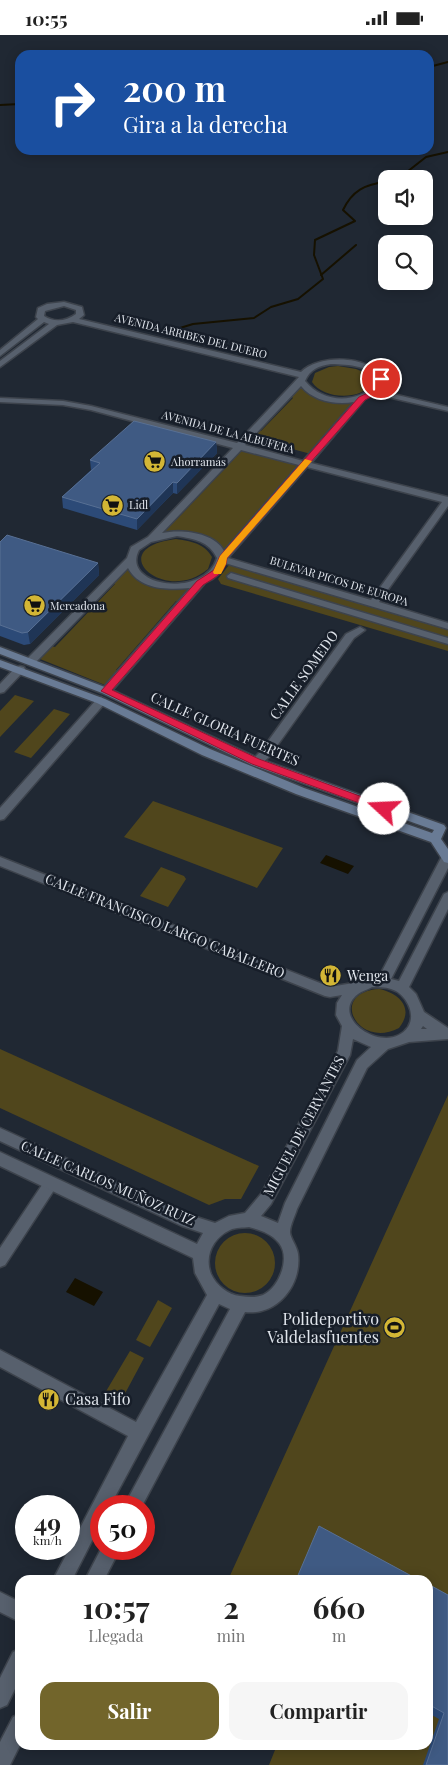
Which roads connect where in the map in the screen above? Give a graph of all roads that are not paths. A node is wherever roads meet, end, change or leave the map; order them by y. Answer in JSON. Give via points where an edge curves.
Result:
{"nodes":[{"id":1,"x":77,"y":318,"type":"junction"},
{"id":2,"x":43,"y":319,"type":"junction"},
{"id":3,"x":56,"y":323,"type":"junction"},
{"id":4,"x":0,"y":354,"type":"edge"},
{"id":5,"x":0,"y":365,"type":"edge"},
{"id":6,"x":304,"y":375,"type":"junction"},
{"id":7,"x":378,"y":389,"type":"junction"},
{"id":8,"x":0,"y":394,"type":"edge"},
{"id":9,"x":362,"y":398,"type":"junction"},
{"id":10,"x":0,"y":401,"type":"edge"},
{"id":11,"x":448,"y":402,"type":"edge"},
{"id":12,"x":448,"y":409,"type":"edge"},
{"id":13,"x":242,"y":444,"type":"junction"},
{"id":14,"x":308,"y":461,"type":"junction"},
{"id":15,"x":448,"y":499,"type":"edge"},
{"id":16,"x":152,"y":538,"type":"junction"},
{"id":17,"x":223,"y":558,"type":"junction"},
{"id":18,"x":130,"y":560,"type":"junction"},
{"id":19,"x":231,"y":576,"type":"dead end"},
{"id":20,"x":200,"y":583,"type":"junction"},
{"id":21,"x":373,"y":605,"type":"junction"},
{"id":22,"x":448,"y":626,"type":"edge"},
{"id":23,"x":353,"y":631,"type":"dead end"},
{"id":24,"x":448,"y":641,"type":"edge"},
{"id":25,"x":0,"y":650,"type":"edge"},
{"id":26,"x":31,"y":661,"type":"junction"},
{"id":27,"x":0,"y":663,"type":"edge"},
{"id":28,"x":20,"y":669,"type":"junction"},
{"id":29,"x":0,"y":690,"type":"edge"},
{"id":30,"x":103,"y":696,"type":"junction"},
{"id":31,"x":263,"y":761,"type":"junction"},
{"id":32,"x":0,"y":816,"type":"edge"},
{"id":33,"x":441,"y":830,"type":"edge"},
{"id":34,"x":448,"y":858,"type":"edge"},
{"id":35,"x":0,"y":861,"type":"edge"},
{"id":36,"x":448,"y":897,"type":"edge"},
{"id":37,"x":383,"y":982,"type":"junction"},
{"id":38,"x":356,"y":986,"type":"junction"},
{"id":39,"x":402,"y":988,"type":"junction"},
{"id":40,"x":330,"y":992,"type":"junction"},
{"id":41,"x":342,"y":1011,"type":"junction"},
{"id":42,"x":419,"y":1016,"type":"junction"},
{"id":43,"x":348,"y":1027,"type":"junction"},
{"id":44,"x":446,"y":1034,"type":"edge"},
{"id":45,"x":408,"y":1036,"type":"junction"},
{"id":46,"x":384,"y":1044,"type":"junction"},
{"id":47,"x":0,"y":1134,"type":"edge"},
{"id":48,"x":0,"y":1159,"type":"edge"},
{"id":49,"x":52,"y":1183,"type":"junction"},
{"id":50,"x":249,"y":1219,"type":"junction"},
{"id":51,"x":216,"y":1231,"type":"junction"},
{"id":52,"x":282,"y":1234,"type":"junction"},
{"id":53,"x":201,"y":1254,"type":"junction"},
{"id":54,"x":0,"y":1261,"type":"edge"},
{"id":55,"x":216,"y":1295,"type":"junction"},
{"id":56,"x":240,"y":1306,"type":"junction"},
{"id":57,"x":0,"y":1358,"type":"edge"},
{"id":58,"x":139,"y":1433,"type":"junction"},
{"id":59,"x":139,"y":1495,"type":"edge"},
{"id":60,"x":104,"y":1560,"type":"edge"},
{"id":61,"x":65,"y":1575,"type":"edge"},
{"id":62,"x":97,"y":1575,"type":"edge"},
{"id":63,"x":0,"y":1601,"type":"edge"},
{"id":64,"x":15,"y":1610,"type":"edge"},
{"id":65,"x":15,"y":1669,"type":"edge"},
{"id":66,"x":0,"y":1698,"type":"edge"},
{"id":67,"x":15,"y":1734,"type":"edge"},
{"id":68,"x":0,"y":1763,"type":"edge"}],
"edges":[{"from":1,"to":2,"type":"street","via":[[81,312],[76,307],[57,304],[41,311]]},
{"from":1,"to":3,"type":"street"},
{"from":1,"to":6,"type":"street","name":"AVENIDA ARRIBES DEL DUERO"},
{"from":2,"to":3,"type":"street"},
{"from":2,"to":4,"type":"street"},
{"from":3,"to":5,"type":"street"},
{"from":6,"to":7,"type":"street","via":[[331,362],[357,364],[377,373],[381,379]]},
{"from":6,"to":9,"type":"street","via":[[305,388],[323,398]]},
{"from":6,"to":13,"type":"street"},
{"from":7,"to":9,"type":"street"},
{"from":7,"to":11,"type":"street"},
{"from":7,"to":12,"type":"street"},
{"from":8,"to":13,"type":"street","name":"AVENIDA DE LA ALBUFERA","via":[[95,402]]},
{"from":9,"to":14,"type":"street"},
{"from":10,"to":13,"type":"street","name":"AVENIDA DE LA ALBUFERA","via":[[91,407]]},
{"from":13,"to":14,"type":"street","name":"AVENIDA DE LA ALBUFERA"},
{"from":13,"to":16,"type":"street"},
{"from":14,"to":15,"type":"street","name":"AVENIDA DE LA ALBUFERA"},
{"from":14,"to":17,"type":"street"},
{"from":15,"to":21,"type":"street"},
{"from":16,"to":17,"type":"street","via":[[177,533],[203,538],[220,550]]},
{"from":16,"to":18,"type":"street","via":[[135,548]]},
{"from":17,"to":20,"type":"street","via":[[220,569]]},
{"from":17,"to":21,"type":"street","name":"BULEVAR PICOS DE EUROPA"},
{"from":18,"to":20,"type":"street","via":[[138,575],[159,585],[180,587]]},
{"from":18,"to":26,"type":"street"},
{"from":19,"to":24,"type":"street","name":"BULEVAR PICOS DE EUROPA"},
{"from":20,"to":30,"type":"street"},
{"from":21,"to":22,"type":"street","name":"BULEVAR PICOS DE EUROPA"},
{"from":23,"to":31,"type":"street","name":"CALLE SOMEDO"},
{"from":25,"to":26,"type":"main road","name":"CALLE GLORIA FUERTES"},
{"from":26,"to":30,"type":"main road","name":"CALLE GLORIA FUERTES"},
{"from":27,"to":28,"type":"main road","name":"CALLE GLORIA FUERTES"},
{"from":28,"to":29,"type":"street"},
{"from":28,"to":30,"type":"main road","name":"CALLE GLORIA FUERTES"},
{"from":30,"to":31,"type":"main road","name":"CALLE GLORIA FUERTES"},
{"from":30,"to":32,"type":"street"},
{"from":30,"to":33,"type":"main road","name":"CALLE GLORIA FUERTES","via":[[206,751],[300,791]]},
{"from":31,"to":33,"type":"main road","name":"CALLE GLORIA FUERTES"},
{"from":33,"to":34,"type":"main road"},
{"from":34,"to":37,"type":"street"},
{"from":35,"to":40,"type":"street","name":"CALLE FRANCISCO LARGO CABALLERO"},
{"from":36,"to":39,"type":"street"},
{"from":37,"to":38,"type":"street"},
{"from":37,"to":39,"type":"street"},
{"from":38,"to":40,"type":"street"},
{"from":38,"to":41,"type":"street","via":[[345,997]]},
{"from":39,"to":42,"type":"street","via":[[414,999]]},
{"from":40,"to":41,"type":"street"},
{"from":41,"to":43,"type":"street"},
{"from":42,"to":44,"type":"street"},
{"from":42,"to":45,"type":"street","via":[[416,1028]]},
{"from":43,"to":46,"type":"street","via":[[363,1039]]},
{"from":43,"to":50,"type":"street","name":"MIGUEL DE CERVANTES","via":[[345,1051],[266,1199]]},
{"from":44,"to":45,"type":"street"},
{"from":45,"to":46,"type":"street"},
{"from":46,"to":52,"type":"street","name":"MIGUEL DE CERVANTES","via":[[362,1064],[290,1209]]},
{"from":47,"to":51,"type":"street","name":"CALLE CARLOS MUÑOZ RUIZ","via":[[187,1221]]},
{"from":48,"to":49,"type":"street","name":"CALLE CARLOS MUÑOZ RUIZ"},
{"from":49,"to":53,"type":"street","name":"CALLE CARLOS MUÑOZ RUIZ"},
{"from":49,"to":54,"type":"street"},
{"from":50,"to":51,"type":"street","via":[[226,1224]]},
{"from":50,"to":52,"type":"street"},
{"from":51,"to":53,"type":"street"},
{"from":52,"to":56,"type":"street","via":[[292,1260],[288,1280],[280,1293],[266,1302]]},
{"from":53,"to":55,"type":"street","via":[[201,1269],[206,1283]]},
{"from":55,"to":56,"type":"street"},
{"from":55,"to":58,"type":"street"},
{"from":56,"to":59,"type":"street"},
{"from":57,"to":58,"type":"street"},
{"from":58,"to":61,"type":"street"},
{"from":60,"to":62,"type":"street"},
{"from":63,"to":64,"type":"street"},
{"from":65,"to":66,"type":"street"},
{"from":67,"to":68,"type":"street"}]}
